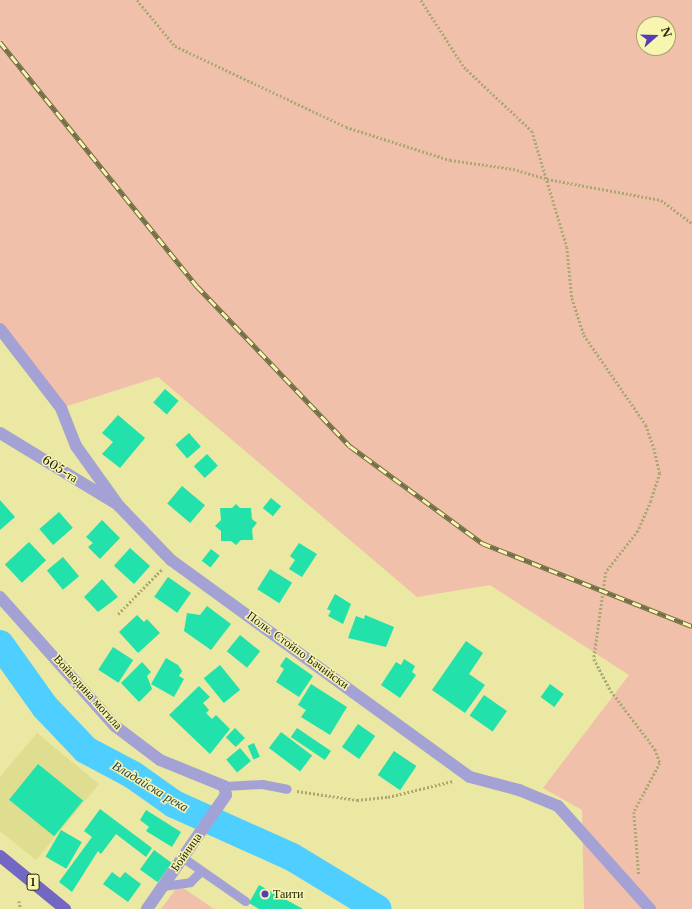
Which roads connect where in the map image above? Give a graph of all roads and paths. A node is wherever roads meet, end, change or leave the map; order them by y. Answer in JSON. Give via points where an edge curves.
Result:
{"nodes":[{"id":1,"x":138,"y":0,"type":"edge"},
{"id":2,"x":422,"y":0,"type":"edge"},
{"id":3,"x":547,"y":179,"type":"junction"},
{"id":4,"x":692,"y":222,"type":"edge"},
{"id":5,"x":0,"y":329,"type":"edge"},
{"id":6,"x":0,"y":433,"type":"edge"},
{"id":7,"x":119,"y":506,"type":"junction"},
{"id":8,"x":171,"y":560,"type":"junction"},
{"id":9,"x":0,"y":596,"type":"edge"},
{"id":10,"x":118,"y":614,"type":"dead end"},
{"id":11,"x":470,"y":777,"type":"junction"},
{"id":12,"x":287,"y":789,"type":"joint"},
{"id":13,"x":225,"y":790,"type":"junction"},
{"id":14,"x":0,"y":856,"type":"edge"},
{"id":15,"x":182,"y":857,"type":"junction"},
{"id":16,"x":200,"y":872,"type":"junction"},
{"id":17,"x":641,"y":879,"type":"dead end"},
{"id":18,"x":163,"y":886,"type":"junction"},
{"id":19,"x":19,"y":901,"type":"dead end"},
{"id":20,"x":245,"y":901,"type":"dead end"},
{"id":21,"x":20,"y":909,"type":"edge"},
{"id":22,"x":65,"y":909,"type":"edge"},
{"id":23,"x":147,"y":909,"type":"edge"},
{"id":24,"x":650,"y":909,"type":"edge"}],
"edges":[{"from":1,"to":3,"type":"path","via":[[175,46],[346,127],[450,160],[513,168]]},
{"from":2,"to":3,"type":"path","via":[[464,66],[532,132]]},
{"from":3,"to":4,"type":"path","via":[[661,200]]},
{"from":3,"to":17,"type":"path","via":[[567,247],[572,298],[584,335],[646,425],[660,473],[638,531],[606,572],[594,659],[611,691],[655,749],[660,763],[634,812]]},
{"from":5,"to":7,"type":"street","name":"Полк. Стойно Бачийски","via":[[61,408],[76,446]]},
{"from":6,"to":7,"type":"street","name":"605-та"},
{"from":7,"to":8,"type":"street","name":"Полк. Стойно Бачийски"},
{"from":8,"to":10,"type":"path"},
{"from":8,"to":11,"type":"street","name":"Полк. Стойно Бачийски"},
{"from":9,"to":13,"type":"street","name":"Войводина могила","via":[[115,726],[160,760]]},
{"from":11,"to":12,"type":"path","via":[[388,798],[357,800]]},
{"from":11,"to":24,"type":"street","name":"Полк. Стойно Бачийски","via":[[519,790],[558,806]]},
{"from":12,"to":13,"type":"lane","via":[[262,784]]},
{"from":13,"to":15,"type":"street","name":"Бойница"},
{"from":14,"to":22,"type":"main road","number":"1"},
{"from":15,"to":16,"type":"lane"},
{"from":15,"to":18,"type":"street","name":"Бойница"},
{"from":16,"to":18,"type":"lane","via":[[190,882]]},
{"from":16,"to":20,"type":"lane"},
{"from":18,"to":23,"type":"street","name":"Бойница"},
{"from":19,"to":21,"type":"path"}]}
